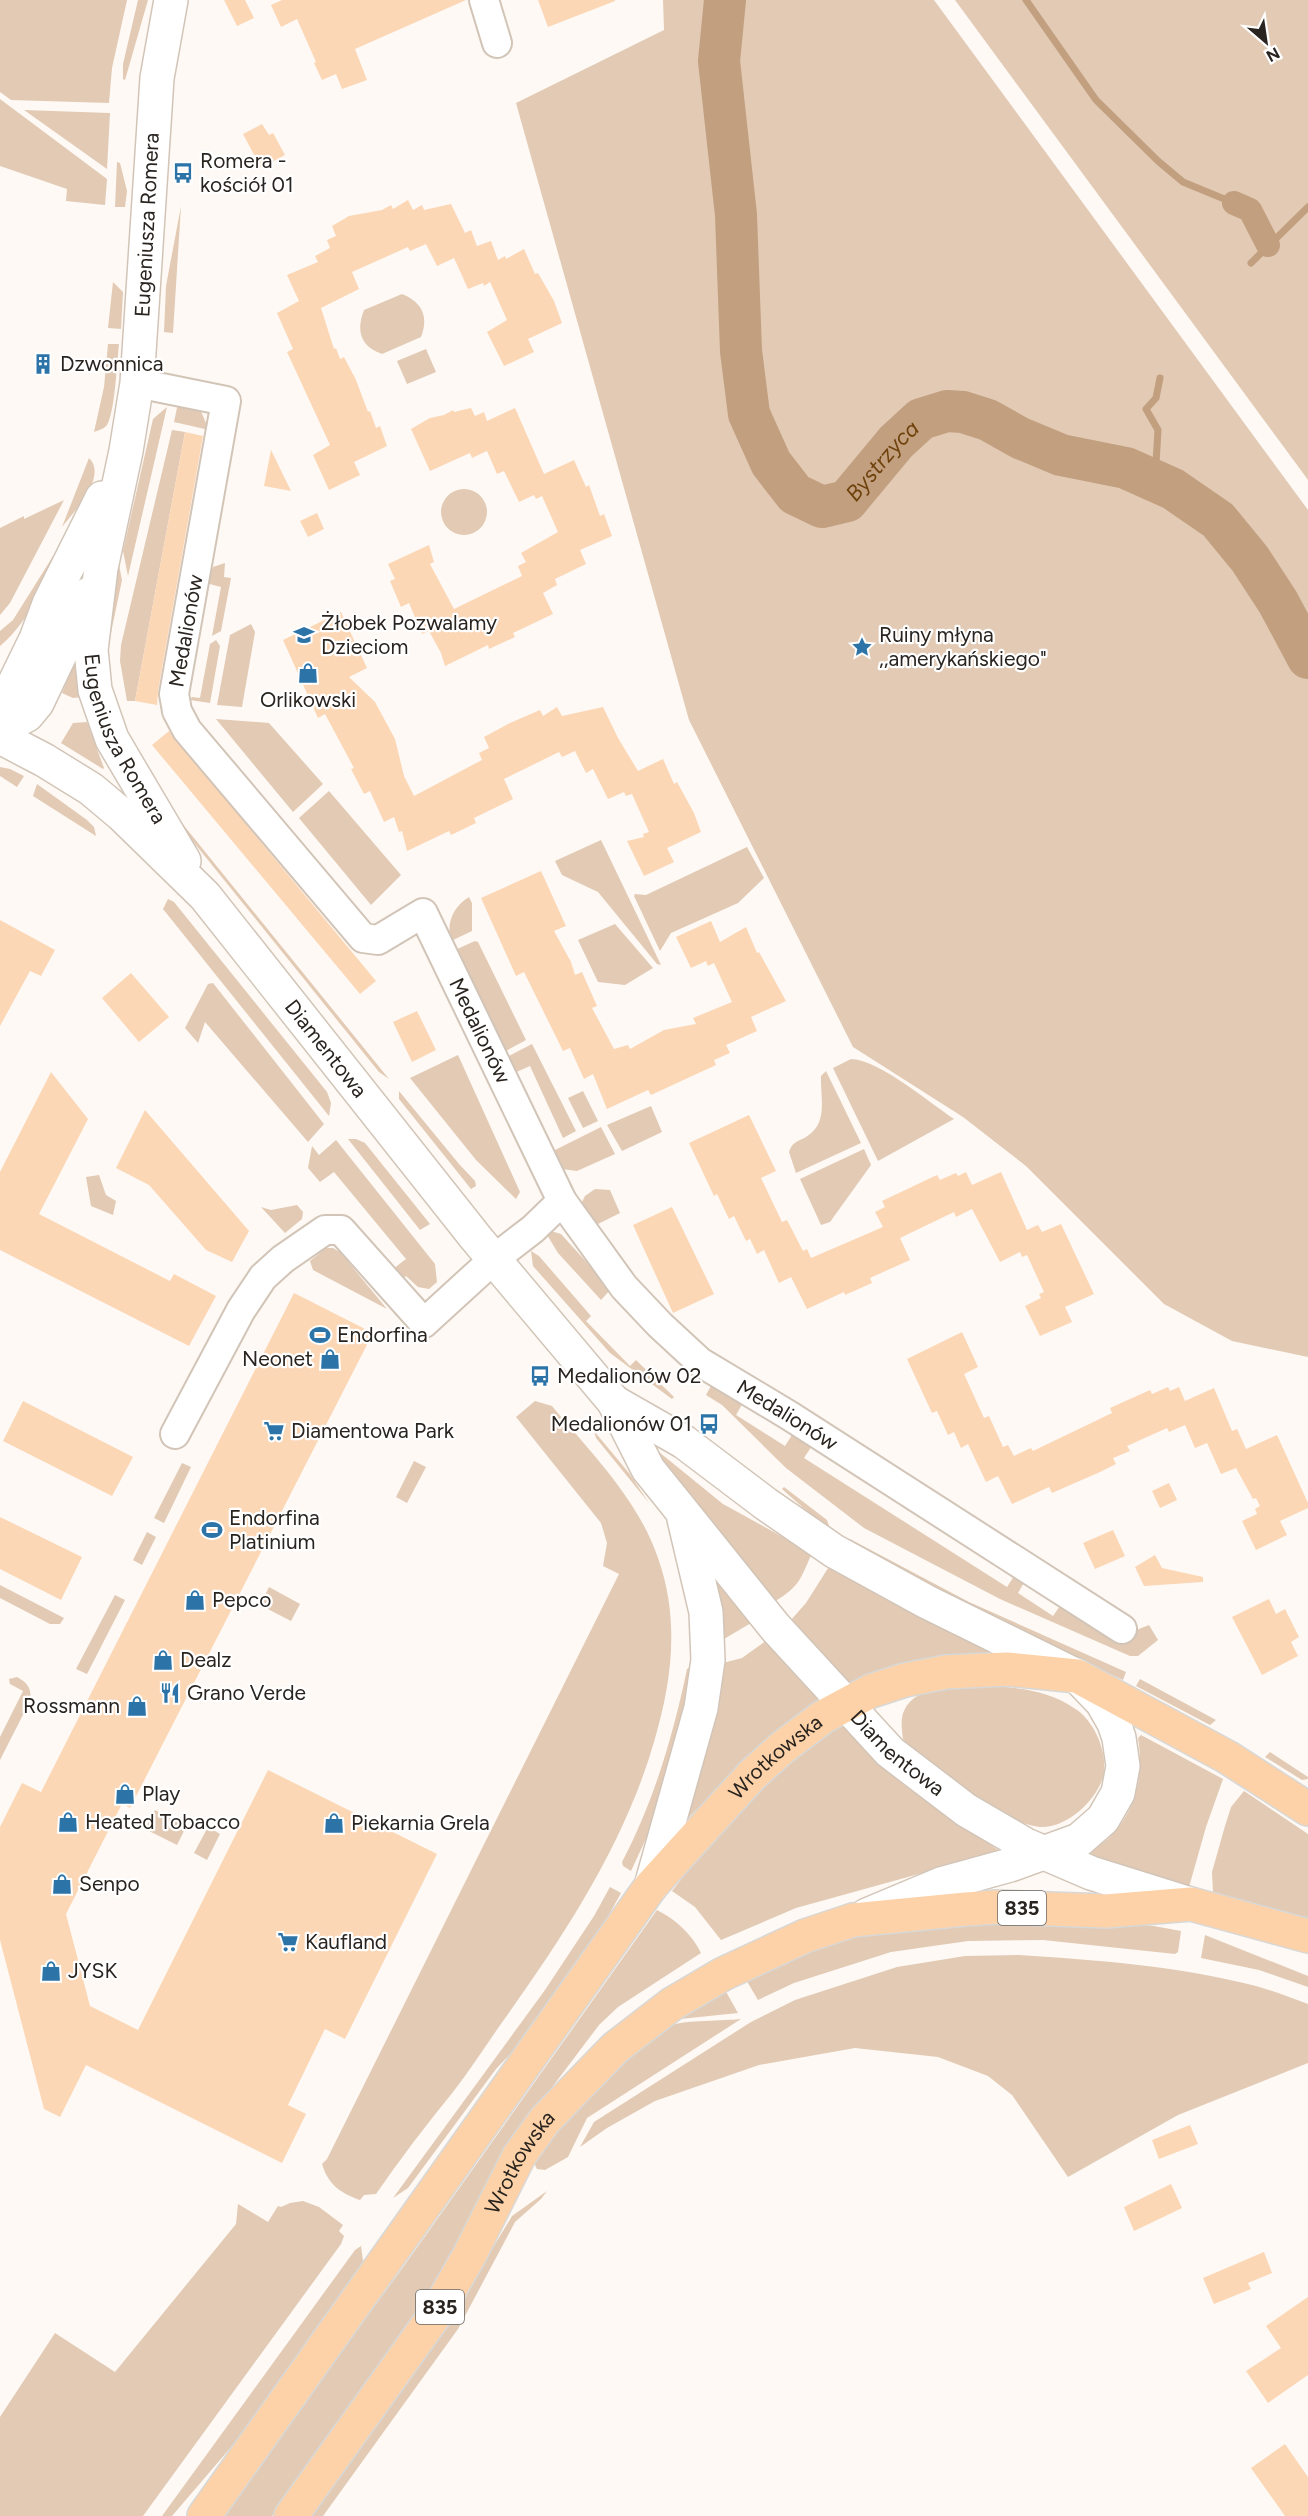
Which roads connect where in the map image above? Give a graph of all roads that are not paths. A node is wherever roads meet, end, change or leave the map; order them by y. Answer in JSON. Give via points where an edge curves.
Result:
{"nodes":[{"id":1,"x":171,"y":0,"type":"edge"},
{"id":2,"x":484,"y":0,"type":"edge"},
{"id":3,"x":497,"y":43,"type":"dead end"},
{"id":4,"x":137,"y":383,"type":"junction"},
{"id":5,"x":126,"y":451,"type":"junction"},
{"id":6,"x":101,"y":568,"type":"junction"},
{"id":7,"x":49,"y":604,"type":"junction"},
{"id":8,"x":0,"y":657,"type":"edge"},
{"id":9,"x":0,"y":713,"type":"edge"},
{"id":10,"x":0,"y":729,"type":"edge"},
{"id":11,"x":0,"y":737,"type":"edge"},
{"id":12,"x":204,"y":896,"type":"junction"},
{"id":13,"x":562,"y":1201,"type":"junction"},
{"id":14,"x":494,"y":1259,"type":"junction"},
{"id":15,"x":614,"y":1402,"type":"junction"},
{"id":16,"x":176,"y":1434,"type":"dead end"},
{"id":17,"x":682,"y":1512,"type":"junction"},
{"id":18,"x":1122,"y":1629,"type":"dead end"},
{"id":19,"x":1077,"y":1676,"type":"junction"},
{"id":20,"x":844,"y":1704,"type":"junction"},
{"id":21,"x":1308,"y":1809,"type":"edge"},
{"id":22,"x":1044,"y":1853,"type":"junction"},
{"id":23,"x":651,"y":1886,"type":"junction"},
{"id":24,"x":1191,"y":1904,"type":"junction"},
{"id":25,"x":853,"y":1920,"type":"junction"},
{"id":26,"x":1308,"y":1936,"type":"edge"},
{"id":27,"x":204,"y":2516,"type":"edge"},
{"id":28,"x":291,"y":2516,"type":"edge"}],
"edges":[{"from":1,"to":4,"type":"street","name":"Eugeniusza Romera","via":[[157,78]]},
{"from":2,"to":3,"type":"street"},
{"from":4,"to":5,"type":"street","name":"Eugeniusza Romera"},
{"from":4,"to":13,"type":"street","name":"Medalionów","via":[[226,401],[174,694],[177,711],[187,730],[363,938],[378,940],[423,913]]},
{"from":5,"to":6,"type":"street","name":"Eugeniusza Romera"},
{"from":5,"to":7,"type":"street","name":"Eugeniusza Romera"},
{"from":6,"to":10,"type":"street","name":"Eugeniusza Romera","via":[[37,703],[27,715]]},
{"from":6,"to":12,"type":"street","name":"Eugeniusza Romera","via":[[91,650],[101,712],[111,739]]},
{"from":7,"to":8,"type":"street","name":"Eugeniusza Romera","via":[[13,649]]},
{"from":7,"to":9,"type":"street","name":"Eugeniusza Romera"},
{"from":11,"to":12,"type":"street","name":"Diamentowa","via":[[91,789]]},
{"from":12,"to":14,"type":"street","name":"Diamentowa"},
{"from":13,"to":14,"type":"street","via":[[533,1230]]},
{"from":13,"to":18,"type":"street","name":"Medalionów","via":[[624,1287],[700,1362]]},
{"from":14,"to":15,"type":"street","name":"Diamentowa"},
{"from":14,"to":16,"type":"street","via":[[424,1323],[341,1230],[325,1230],[263,1277],[241,1310]]},
{"from":15,"to":17,"type":"street","name":"Diamentowa","via":[[648,1469]]},
{"from":15,"to":19,"type":"street","name":"Diamentowa","via":[[684,1442],[834,1551]]},
{"from":17,"to":20,"type":"street","name":"Diamentowa"},
{"from":17,"to":23,"type":"street","name":"Wrotkowska","via":[[706,1612],[708,1660],[701,1708]]},
{"from":19,"to":20,"type":"main road","name":"Wrotkowska","via":[[986,1669],[946,1672],[889,1685]]},
{"from":19,"to":21,"type":"main road","name":"Diamentowa","via":[[1227,1757]]},
{"from":19,"to":22,"type":"street","via":[[1102,1702],[1114,1723],[1122,1752],[1122,1780],[1103,1819],[1079,1839]]},
{"from":20,"to":22,"type":"street","name":"Diamentowa","via":[[890,1752],[927,1783],[984,1822]]},
{"from":20,"to":23,"type":"main road","name":"Wrotkowska","via":[[808,1727],[752,1775]]},
{"from":22,"to":24,"type":"street","name":"Diamentowa","via":[[1111,1880]]},
{"from":22,"to":25,"type":"street","via":[[941,1884]]},
{"from":23,"to":27,"type":"main road","name":"Wrotkowska"},
{"from":24,"to":25,"type":"main road","number":"835","via":[[1106,1911],[996,1907]]},
{"from":24,"to":26,"type":"main road","name":"Diamentowa","number":"835"},
{"from":25,"to":28,"type":"main road","name":"Wrotkowska","number":"835","via":[[768,1952],[692,1992],[615,2048],[573,2089],[519,2156],[470,2256],[437,2312]]}]}
